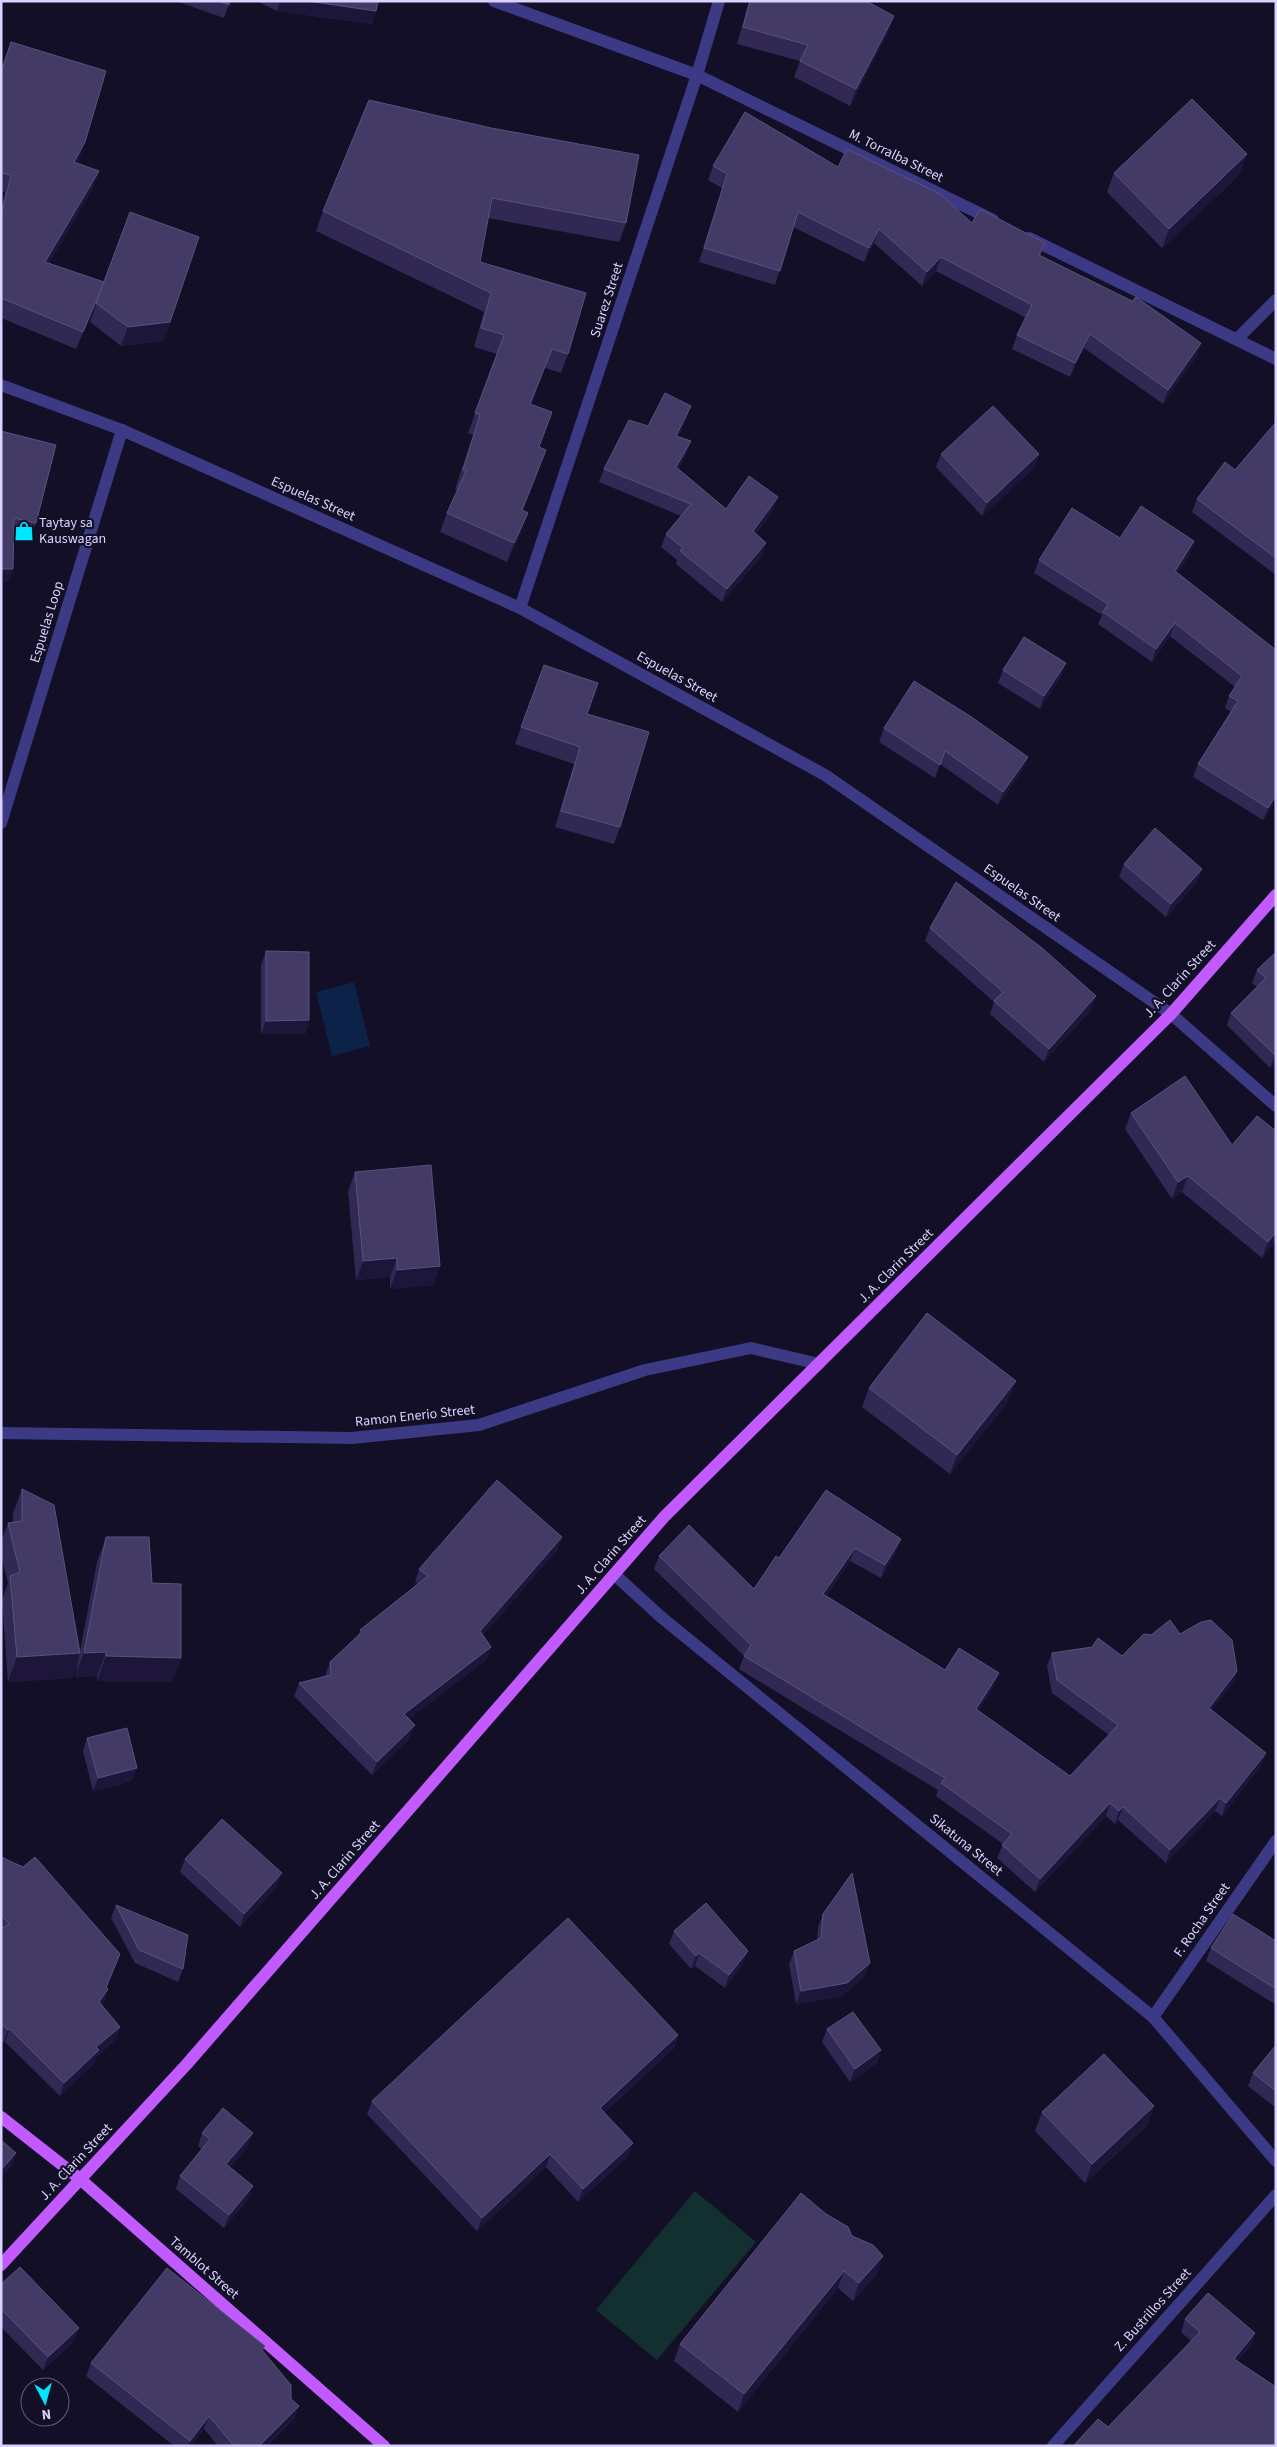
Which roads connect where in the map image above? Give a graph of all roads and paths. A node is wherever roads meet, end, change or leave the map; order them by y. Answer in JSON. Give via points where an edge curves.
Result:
{"nodes":[{"id":1,"x":494,"y":1,"type":"edge"},
{"id":2,"x":719,"y":1,"type":"edge"},
{"id":3,"x":697,"y":76,"type":"junction"},
{"id":4,"x":1276,"y":300,"type":"edge"},
{"id":5,"x":1237,"y":338,"type":"junction"},
{"id":6,"x":1276,"y":359,"type":"edge"},
{"id":7,"x":1,"y":385,"type":"edge"},
{"id":8,"x":122,"y":430,"type":"junction"},
{"id":9,"x":520,"y":608,"type":"junction"},
{"id":10,"x":1,"y":823,"type":"edge"},
{"id":11,"x":1276,"y":895,"type":"edge"},
{"id":12,"x":1170,"y":1014,"type":"junction"},
{"id":13,"x":1276,"y":1106,"type":"edge"},
{"id":14,"x":819,"y":1364,"type":"junction"},
{"id":15,"x":1,"y":1433,"type":"edge"},
{"id":16,"x":614,"y":1574,"type":"junction"},
{"id":17,"x":1276,"y":1841,"type":"edge"},
{"id":18,"x":1154,"y":2017,"type":"junction"},
{"id":19,"x":1,"y":2117,"type":"edge"},
{"id":20,"x":1276,"y":2161,"type":"edge"},
{"id":21,"x":80,"y":2179,"type":"junction"},
{"id":22,"x":1276,"y":2195,"type":"edge"},
{"id":23,"x":1,"y":2265,"type":"edge"},
{"id":24,"x":384,"y":2446,"type":"edge"},
{"id":25,"x":1053,"y":2446,"type":"edge"}],
"edges":[{"from":1,"to":3,"type":"street","name":"M. Torralba Street"},
{"from":2,"to":3,"type":"street","name":"Suarez Street"},
{"from":3,"to":5,"type":"street","name":"M. Torralba Street"},
{"from":3,"to":9,"type":"street","name":"Suarez Street"},
{"from":4,"to":5,"type":"street"},
{"from":5,"to":6,"type":"street","name":"M. Torralba Street"},
{"from":7,"to":8,"type":"street","name":"Espuelas Street"},
{"from":8,"to":9,"type":"street","name":"Espuelas Street"},
{"from":8,"to":10,"type":"street","name":"Espuelas Loop"},
{"from":9,"to":12,"type":"street","name":"Espuelas Street","via":[[825,775]]},
{"from":11,"to":12,"type":"main road","name":"J. A. Clarin Street"},
{"from":12,"to":13,"type":"street","name":"Espuelas Street"},
{"from":12,"to":14,"type":"main road","name":"J. A. Clarin Street"},
{"from":14,"to":15,"type":"street","name":"Ramon Enerio Street","via":[[751,1348],[645,1370],[479,1425],[352,1438]]},
{"from":14,"to":16,"type":"main road","name":"J. A. Clarin Street","via":[[664,1517]]},
{"from":16,"to":18,"type":"street","name":"Sikatuna Street","via":[[661,1617]]},
{"from":16,"to":21,"type":"main road","name":"J. A. Clarin Street","via":[[186,2065]]},
{"from":17,"to":18,"type":"street","name":"F. Rocha Street"},
{"from":18,"to":20,"type":"street","name":"Sikatuna Street"},
{"from":19,"to":21,"type":"main road","name":"Tamblot Street"},
{"from":21,"to":23,"type":"main road","name":"J. A. Clarin Street"},
{"from":21,"to":24,"type":"main road","name":"Tamblot Street"},
{"from":22,"to":25,"type":"street","name":"Z. Bustrillos Street"}]}
